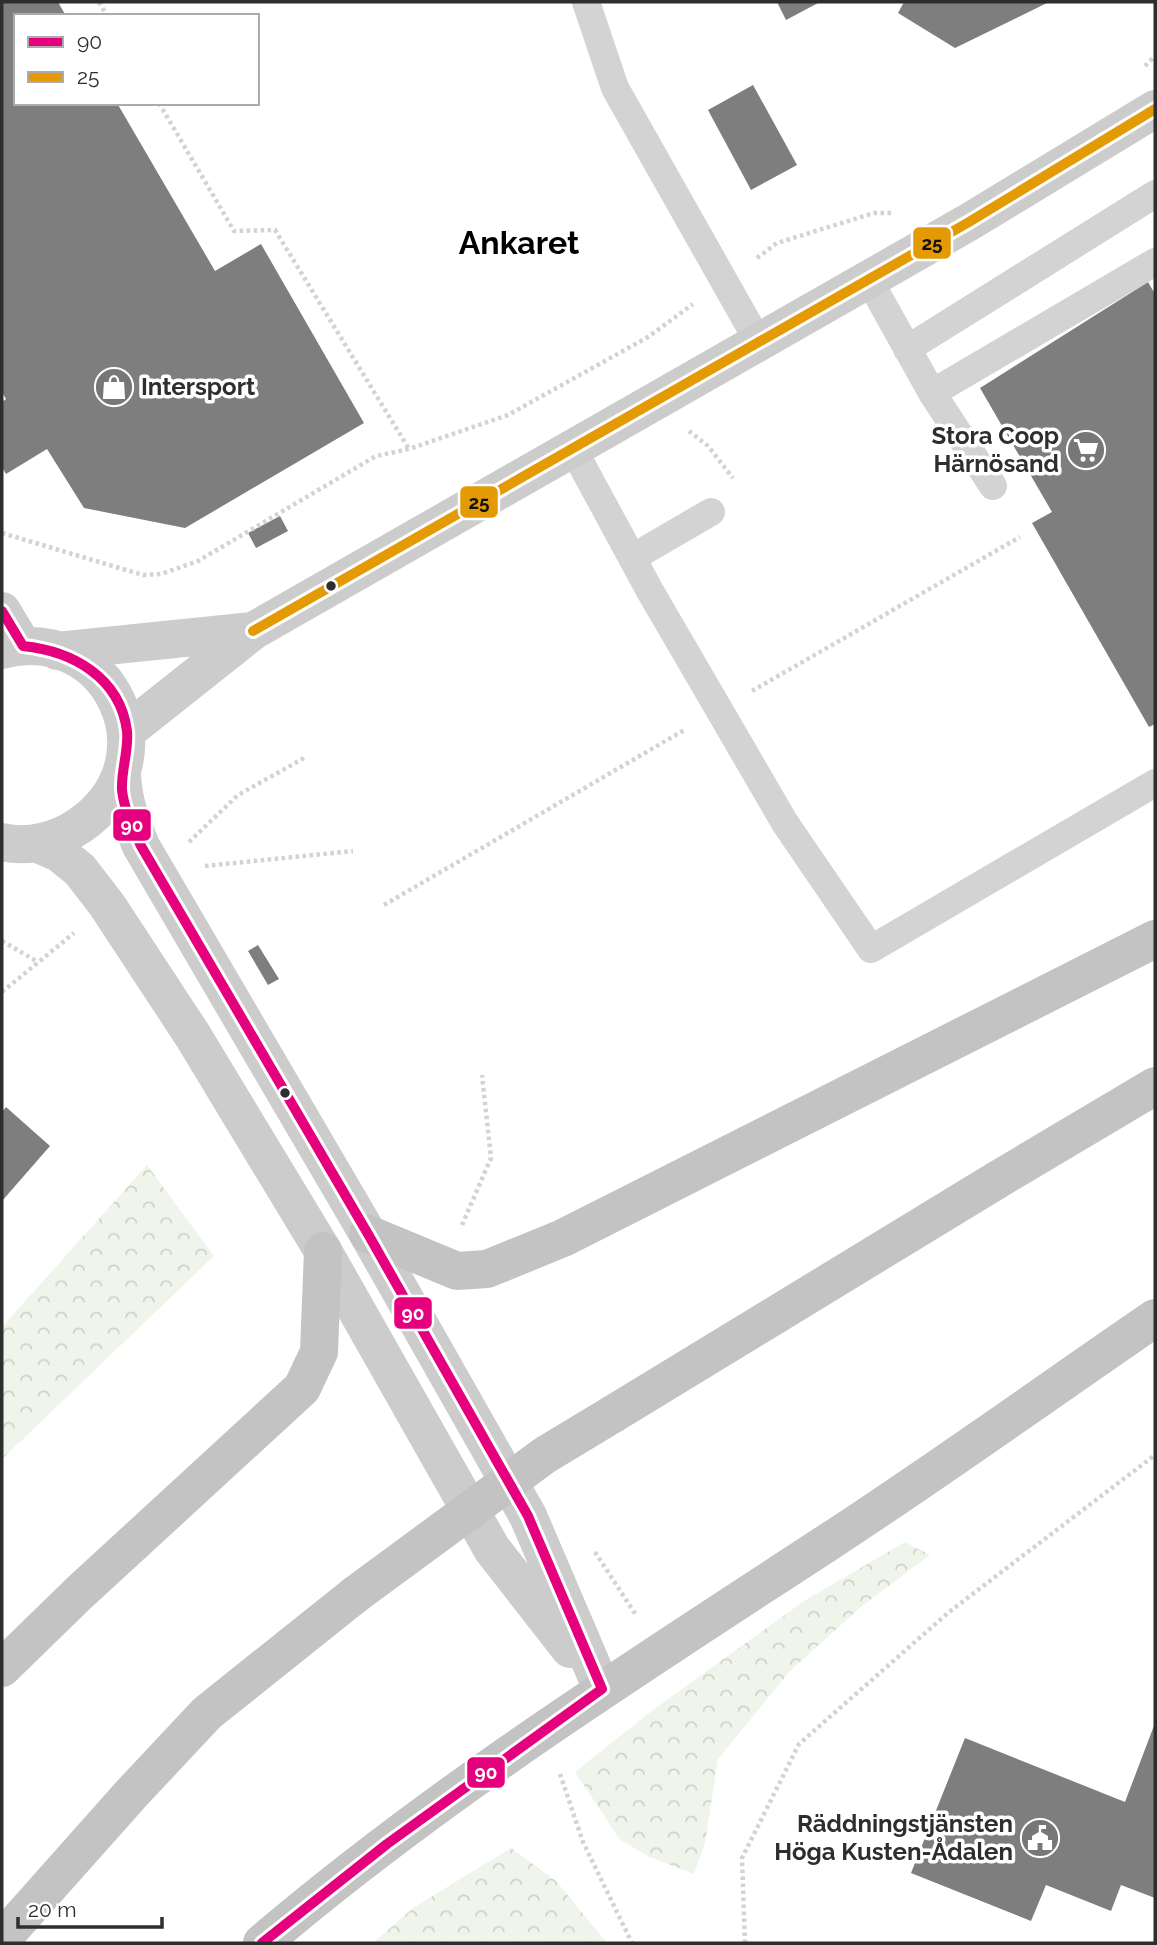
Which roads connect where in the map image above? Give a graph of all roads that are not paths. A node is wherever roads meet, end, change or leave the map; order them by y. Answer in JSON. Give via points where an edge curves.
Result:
{"nodes":[{"id":1,"x":586,"y":2,"type":"edge"},
{"id":2,"x":1155,"y":109,"type":"edge"},
{"id":3,"x":1155,"y":194,"type":"edge"},
{"id":4,"x":1155,"y":262,"type":"edge"},
{"id":5,"x":868,"y":278,"type":"junction"},
{"id":6,"x":758,"y":341,"type":"junction"},
{"id":7,"x":907,"y":349,"type":"junction"},
{"id":8,"x":932,"y":393,"type":"junction"},
{"id":9,"x":572,"y":447,"type":"junction"},
{"id":10,"x":993,"y":486,"type":"dead end"},
{"id":11,"x":712,"y":512,"type":"dead end"},
{"id":12,"x":632,"y":558,"type":"junction"},
{"id":13,"x":2,"y":611,"type":"edge"},
{"id":14,"x":253,"y":631,"type":"junction"},
{"id":15,"x":27,"y":649,"type":"edge"},
{"id":16,"x":127,"y":731,"type":"junction"},
{"id":17,"x":122,"y":774,"type":"junction"},
{"id":18,"x":1155,"y":783,"type":"edge"},
{"id":19,"x":19,"y":843,"type":"edge"},
{"id":20,"x":1155,"y":939,"type":"edge"},
{"id":21,"x":1155,"y":1086,"type":"edge"},
{"id":22,"x":368,"y":1234,"type":"junction"},
{"id":23,"x":323,"y":1251,"type":"junction"},
{"id":24,"x":1155,"y":1318,"type":"edge"},
{"id":25,"x":2,"y":1668,"type":"edge"},
{"id":26,"x":602,"y":1689,"type":"junction"},
{"id":27,"x":2,"y":1939,"type":"edge"},
{"id":28,"x":262,"y":1943,"type":"edge"}],
"edges":[{"from":1,"to":6,"type":"lane","via":[[615,88]]},
{"from":2,"to":5,"type":"main road"},
{"from":3,"to":7,"type":"lane"},
{"from":4,"to":8,"type":"lane"},
{"from":5,"to":6,"type":"main road"},
{"from":5,"to":7,"type":"lane"},
{"from":6,"to":9,"type":"main road"},
{"from":7,"to":8,"type":"lane"},
{"from":8,"to":10,"type":"lane"},
{"from":9,"to":12,"type":"lane"},
{"from":9,"to":14,"type":"main road"},
{"from":11,"to":12,"type":"lane"},
{"from":12,"to":18,"type":"lane","via":[[785,823],[871,949]]},
{"from":13,"to":15,"type":"main road"},
{"from":14,"to":15,"type":"main road"},
{"from":14,"to":16,"type":"main road"},
{"from":15,"to":16,"type":"main road","via":[[73,657],[101,678],[116,699]]},
{"from":16,"to":17,"type":"main road"},
{"from":17,"to":19,"type":"main road","via":[[105,804],[70,833]]},
{"from":17,"to":22,"type":"main road","via":[[129,818],[141,846]]},
{"from":19,"to":23,"type":"main road","via":[[58,853],[80,870],[107,905],[193,1036]]},
{"from":20,"to":22,"type":"highway","via":[[563,1238],[487,1269],[457,1271]]},
{"from":21,"to":27,"type":"highway","bridge":true,"via":[[545,1455],[356,1594],[207,1713]]},
{"from":22,"to":26,"type":"main road","via":[[528,1516]]},
{"from":23,"to":25,"type":"highway","via":[[319,1352],[302,1388]]},
{"from":23,"to":26,"type":"main road","via":[[492,1549]]},
{"from":24,"to":26,"type":"highway","via":[[832,1539]]},
{"from":26,"to":28,"type":"highway","via":[[427,1813]]}]}
